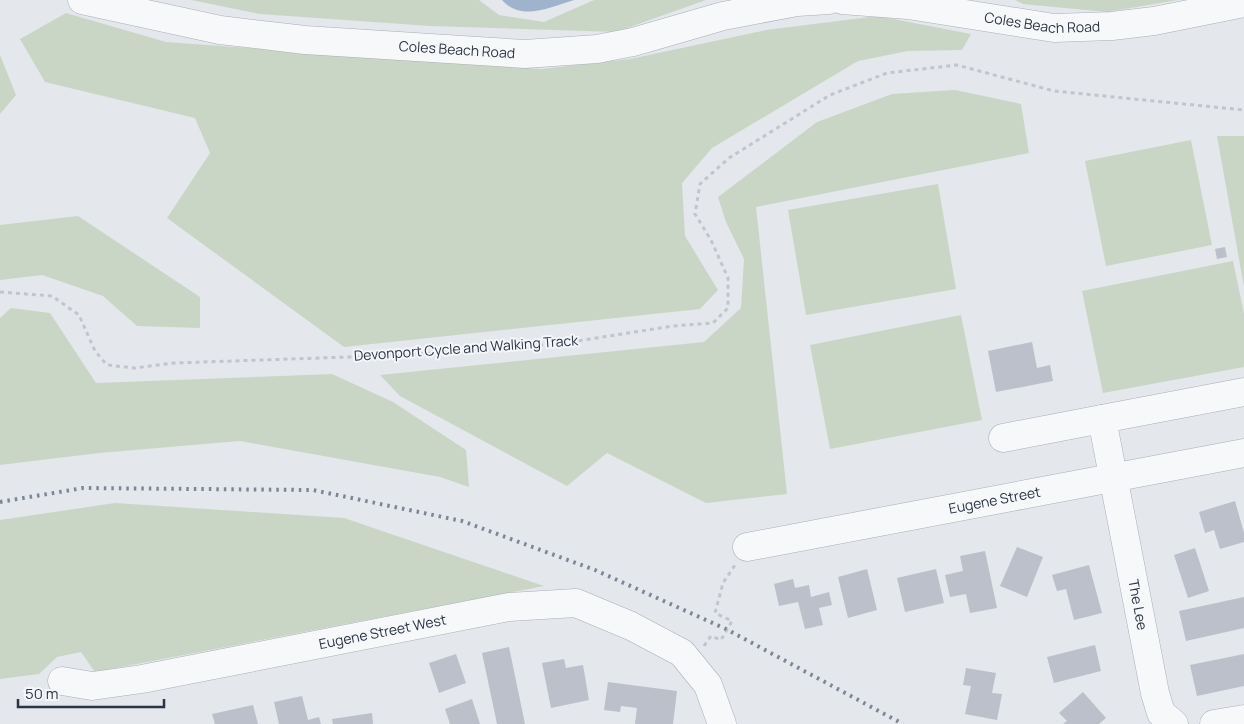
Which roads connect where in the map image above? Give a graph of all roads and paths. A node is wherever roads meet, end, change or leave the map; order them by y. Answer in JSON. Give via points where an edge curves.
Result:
{"nodes":[{"id":1,"x":82,"y":0,"type":"edge"},
{"id":2,"x":829,"y":0,"type":"edge"},
{"id":3,"x":842,"y":0,"type":"edge"},
{"id":4,"x":1244,"y":3,"type":"edge"},
{"id":5,"x":1244,"y":110,"type":"edge"},
{"id":6,"x":0,"y":292,"type":"edge"},
{"id":7,"x":1244,"y":392,"type":"edge"},
{"id":8,"x":1102,"y":419,"type":"junction"},
{"id":9,"x":1003,"y":438,"type":"dead end"},
{"id":10,"x":1244,"y":453,"type":"edge"},
{"id":11,"x":1114,"y":479,"type":"junction"},
{"id":12,"x":746,"y":547,"type":"joint"},
{"id":13,"x":691,"y":662,"type":"junction"},
{"id":14,"x":62,"y":681,"type":"dead end"},
{"id":15,"x":1244,"y":719,"type":"edge"},
{"id":16,"x":722,"y":724,"type":"edge"},
{"id":17,"x":1174,"y":724,"type":"edge"},
{"id":18,"x":1214,"y":724,"type":"edge"}],
"edges":[{"from":1,"to":2,"type":"street","name":"Coles Beach Road","via":[[220,30],[305,40],[525,54],[597,50],[723,16],[797,2]]},
{"from":3,"to":4,"type":"street","name":"Coles Beach Road","via":[[908,5],[1054,28],[1112,26]]},
{"from":5,"to":6,"type":"path","name":"Devonport Cycle and Walking Track","via":[[1054,92],[957,65],[887,73],[830,95],[729,158],[700,184],[695,214],[728,278],[728,308],[712,322],[548,345],[407,355],[174,363],[135,368],[107,365],[95,351],[79,314],[52,296]]},
{"from":7,"to":8,"type":"street"},
{"from":8,"to":9,"type":"street"},
{"from":8,"to":11,"type":"street","name":"The Lee"},
{"from":10,"to":11,"type":"street","name":"Eugene Street"},
{"from":11,"to":12,"type":"street","name":"Eugene Street"},
{"from":11,"to":17,"type":"street","name":"The Lee","via":[[1155,693],[1161,713]]},
{"from":12,"to":13,"type":"path","via":[[723,583],[715,613],[732,622],[721,640],[712,636]]},
{"from":13,"to":14,"type":"street","name":"Eugene Street West","via":[[682,653],[631,626],[576,603],[509,607],[142,679],[92,686]]},
{"from":13,"to":16,"type":"street","name":"Eugene Street West","via":[[708,685]]},
{"from":15,"to":18,"type":"street"}]}
